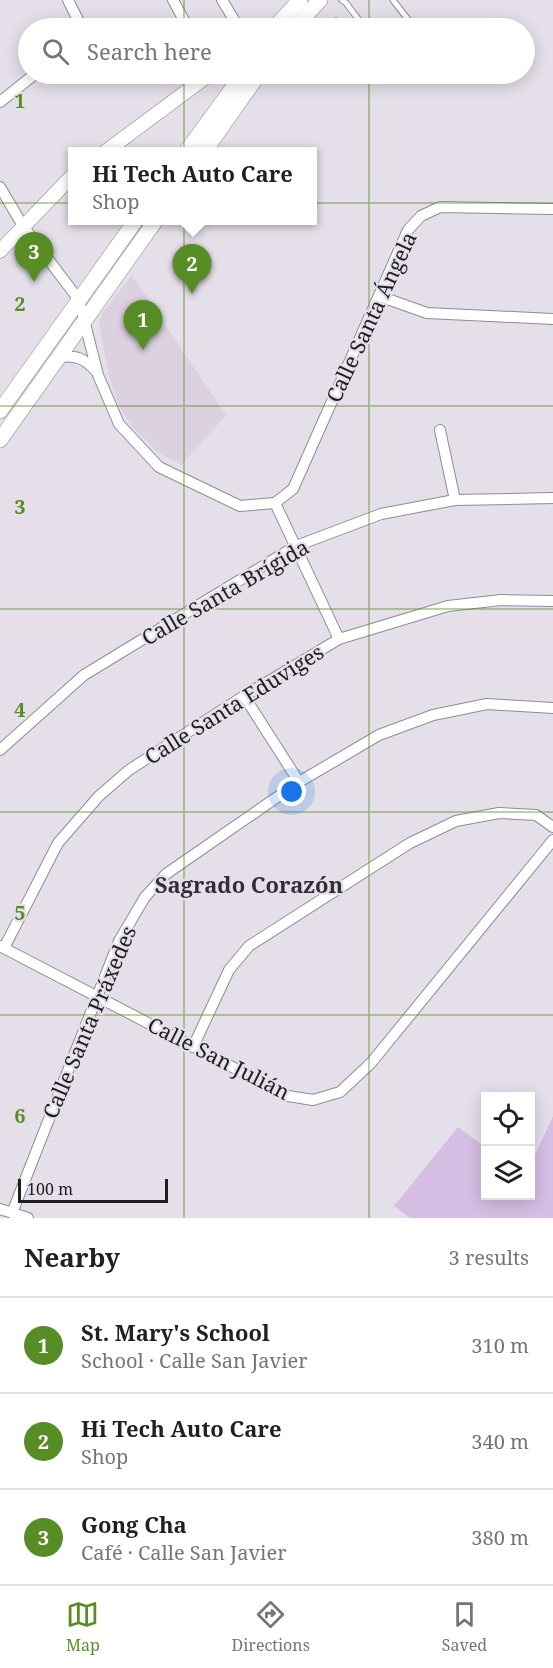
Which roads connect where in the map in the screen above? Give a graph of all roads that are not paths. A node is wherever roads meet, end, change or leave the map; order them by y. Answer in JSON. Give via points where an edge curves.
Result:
{"nodes":[{"id":1,"x":68,"y":0,"type":"edge"},
{"id":2,"x":173,"y":0,"type":"edge"},
{"id":3,"x":222,"y":0,"type":"edge"},
{"id":4,"x":300,"y":0,"type":"edge"},
{"id":5,"x":320,"y":0,"type":"edge"},
{"id":6,"x":342,"y":0,"type":"edge"},
{"id":7,"x":393,"y":0,"type":"edge"},
{"id":8,"x":77,"y":18,"type":"edge"},
{"id":9,"x":183,"y":18,"type":"edge"},
{"id":10,"x":233,"y":18,"type":"edge"},
{"id":11,"x":283,"y":18,"type":"edge"},
{"id":12,"x":303,"y":18,"type":"edge"},
{"id":13,"x":357,"y":18,"type":"edge"},
{"id":14,"x":407,"y":18,"type":"edge"},
{"id":15,"x":22,"y":84,"type":"edge"},
{"id":16,"x":197,"y":84,"type":"edge"},
{"id":17,"x":236,"y":84,"type":"edge"},
{"id":18,"x":252,"y":84,"type":"edge"},
{"id":19,"x":0,"y":102,"type":"edge"},
{"id":20,"x":112,"y":147,"type":"edge"},
{"id":21,"x":190,"y":147,"type":"edge"},
{"id":22,"x":208,"y":147,"type":"edge"},
{"id":23,"x":68,"y":180,"type":"edge"},
{"id":24,"x":0,"y":187,"type":"edge"},
{"id":25,"x":553,"y":209,"type":"edge"},
{"id":26,"x":132,"y":225,"type":"edge"},
{"id":27,"x":152,"y":225,"type":"edge"},
{"id":28,"x":23,"y":226,"type":"junction"},
{"id":29,"x":0,"y":251,"type":"edge"},
{"id":30,"x":379,"y":296,"type":"junction"},
{"id":31,"x":79,"y":300,"type":"junction"},
{"id":32,"x":553,"y":319,"type":"edge"},
{"id":33,"x":84,"y":321,"type":"junction"},
{"id":34,"x":58,"y":357,"type":"junction"},
{"id":35,"x":98,"y":373,"type":"junction"},
{"id":36,"x":0,"y":411,"type":"edge"},
{"id":37,"x":440,"y":430,"type":"dead end"},
{"id":38,"x":0,"y":440,"type":"edge"},
{"id":39,"x":553,"y":498,"type":"edge"},
{"id":40,"x":455,"y":500,"type":"junction"},
{"id":41,"x":275,"y":503,"type":"junction"},
{"id":42,"x":296,"y":546,"type":"junction"},
{"id":43,"x":553,"y":601,"type":"edge"},
{"id":44,"x":339,"y":639,"type":"junction"},
{"id":45,"x":244,"y":696,"type":"junction"},
{"id":46,"x":553,"y":708,"type":"edge"},
{"id":47,"x":0,"y":750,"type":"edge"},
{"id":48,"x":299,"y":782,"type":"junction"},
{"id":49,"x":553,"y":827,"type":"edge"},
{"id":50,"x":553,"y":840,"type":"edge"},
{"id":51,"x":2,"y":947,"type":"edge"},
{"id":52,"x":97,"y":996,"type":"junction"},
{"id":53,"x":194,"y":1047,"type":"junction"},
{"id":54,"x":0,"y":1209,"type":"edge"},
{"id":55,"x":12,"y":1213,"type":"junction"},
{"id":56,"x":28,"y":1218,"type":"edge"}],
"edges":[{"from":1,"to":8,"type":"street"},
{"from":2,"to":9,"type":"street"},
{"from":3,"to":10,"type":"street"},
{"from":4,"to":11,"type":"main road"},
{"from":5,"to":12,"type":"main road"},
{"from":6,"to":13,"type":"lane"},
{"from":7,"to":14,"type":"lane"},
{"from":15,"to":19,"type":"street"},
{"from":16,"to":20,"type":"street"},
{"from":17,"to":21,"type":"main road"},
{"from":18,"to":22,"type":"main road"},
{"from":23,"to":28,"type":"street"},
{"from":24,"to":28,"type":"street"},
{"from":25,"to":30,"type":"street","name":"Calle Santa Ángela","via":[[440,207],[421,216],[408,230]]},
{"from":26,"to":31,"type":"main road"},
{"from":27,"to":33,"type":"main road"},
{"from":28,"to":29,"type":"street"},
{"from":28,"to":31,"type":"street"},
{"from":30,"to":32,"type":"street","via":[[428,314]]},
{"from":30,"to":41,"type":"street","name":"Calle Santa Ángela","via":[[293,489]]},
{"from":31,"to":33,"type":"street"},
{"from":31,"to":36,"type":"main road"},
{"from":33,"to":34,"type":"main road"},
{"from":33,"to":35,"type":"street"},
{"from":34,"to":35,"type":"street","via":[[72,355],[85,360]]},
{"from":34,"to":38,"type":"main road"},
{"from":35,"to":41,"type":"street","via":[[119,424],[159,467],[240,506]]},
{"from":37,"to":40,"type":"street"},
{"from":39,"to":40,"type":"street","name":"Calle Santa Brígida"},
{"from":40,"to":42,"type":"street","name":"Calle Santa Brígida","via":[[381,514]]},
{"from":41,"to":42,"type":"street"},
{"from":42,"to":44,"type":"street"},
{"from":42,"to":47,"type":"street","name":"Calle Santa Brígida","via":[[84,675]]},
{"from":43,"to":44,"type":"street","name":"Calle Santa Eduviges","via":[[501,600],[448,606]]},
{"from":44,"to":45,"type":"street","name":"Calle Santa Eduviges"},
{"from":45,"to":48,"type":"street"},
{"from":45,"to":51,"type":"street","name":"Calle Santa Eduviges","via":[[129,770],[99,796],[58,843]]},
{"from":46,"to":48,"type":"street","name":"Calle Santa Práxedes","via":[[487,704],[433,715],[379,735]]},
{"from":48,"to":52,"type":"street","name":"Calle Santa Práxedes","via":[[166,874],[145,897],[120,941]]},
{"from":49,"to":53,"type":"street","via":[[536,815],[499,813],[456,821],[410,843],[249,946],[229,970]]},
{"from":50,"to":53,"type":"street","name":"Calle San Julián","via":[[371,1063],[340,1092],[313,1100],[288,1096]]},
{"from":51,"to":52,"type":"street","name":"Calle San Julián"},
{"from":52,"to":53,"type":"street","name":"Calle San Julián"},
{"from":52,"to":55,"type":"street","name":"Calle Santa Práxedes"},
{"from":54,"to":55,"type":"street"},
{"from":55,"to":56,"type":"street"}]}
